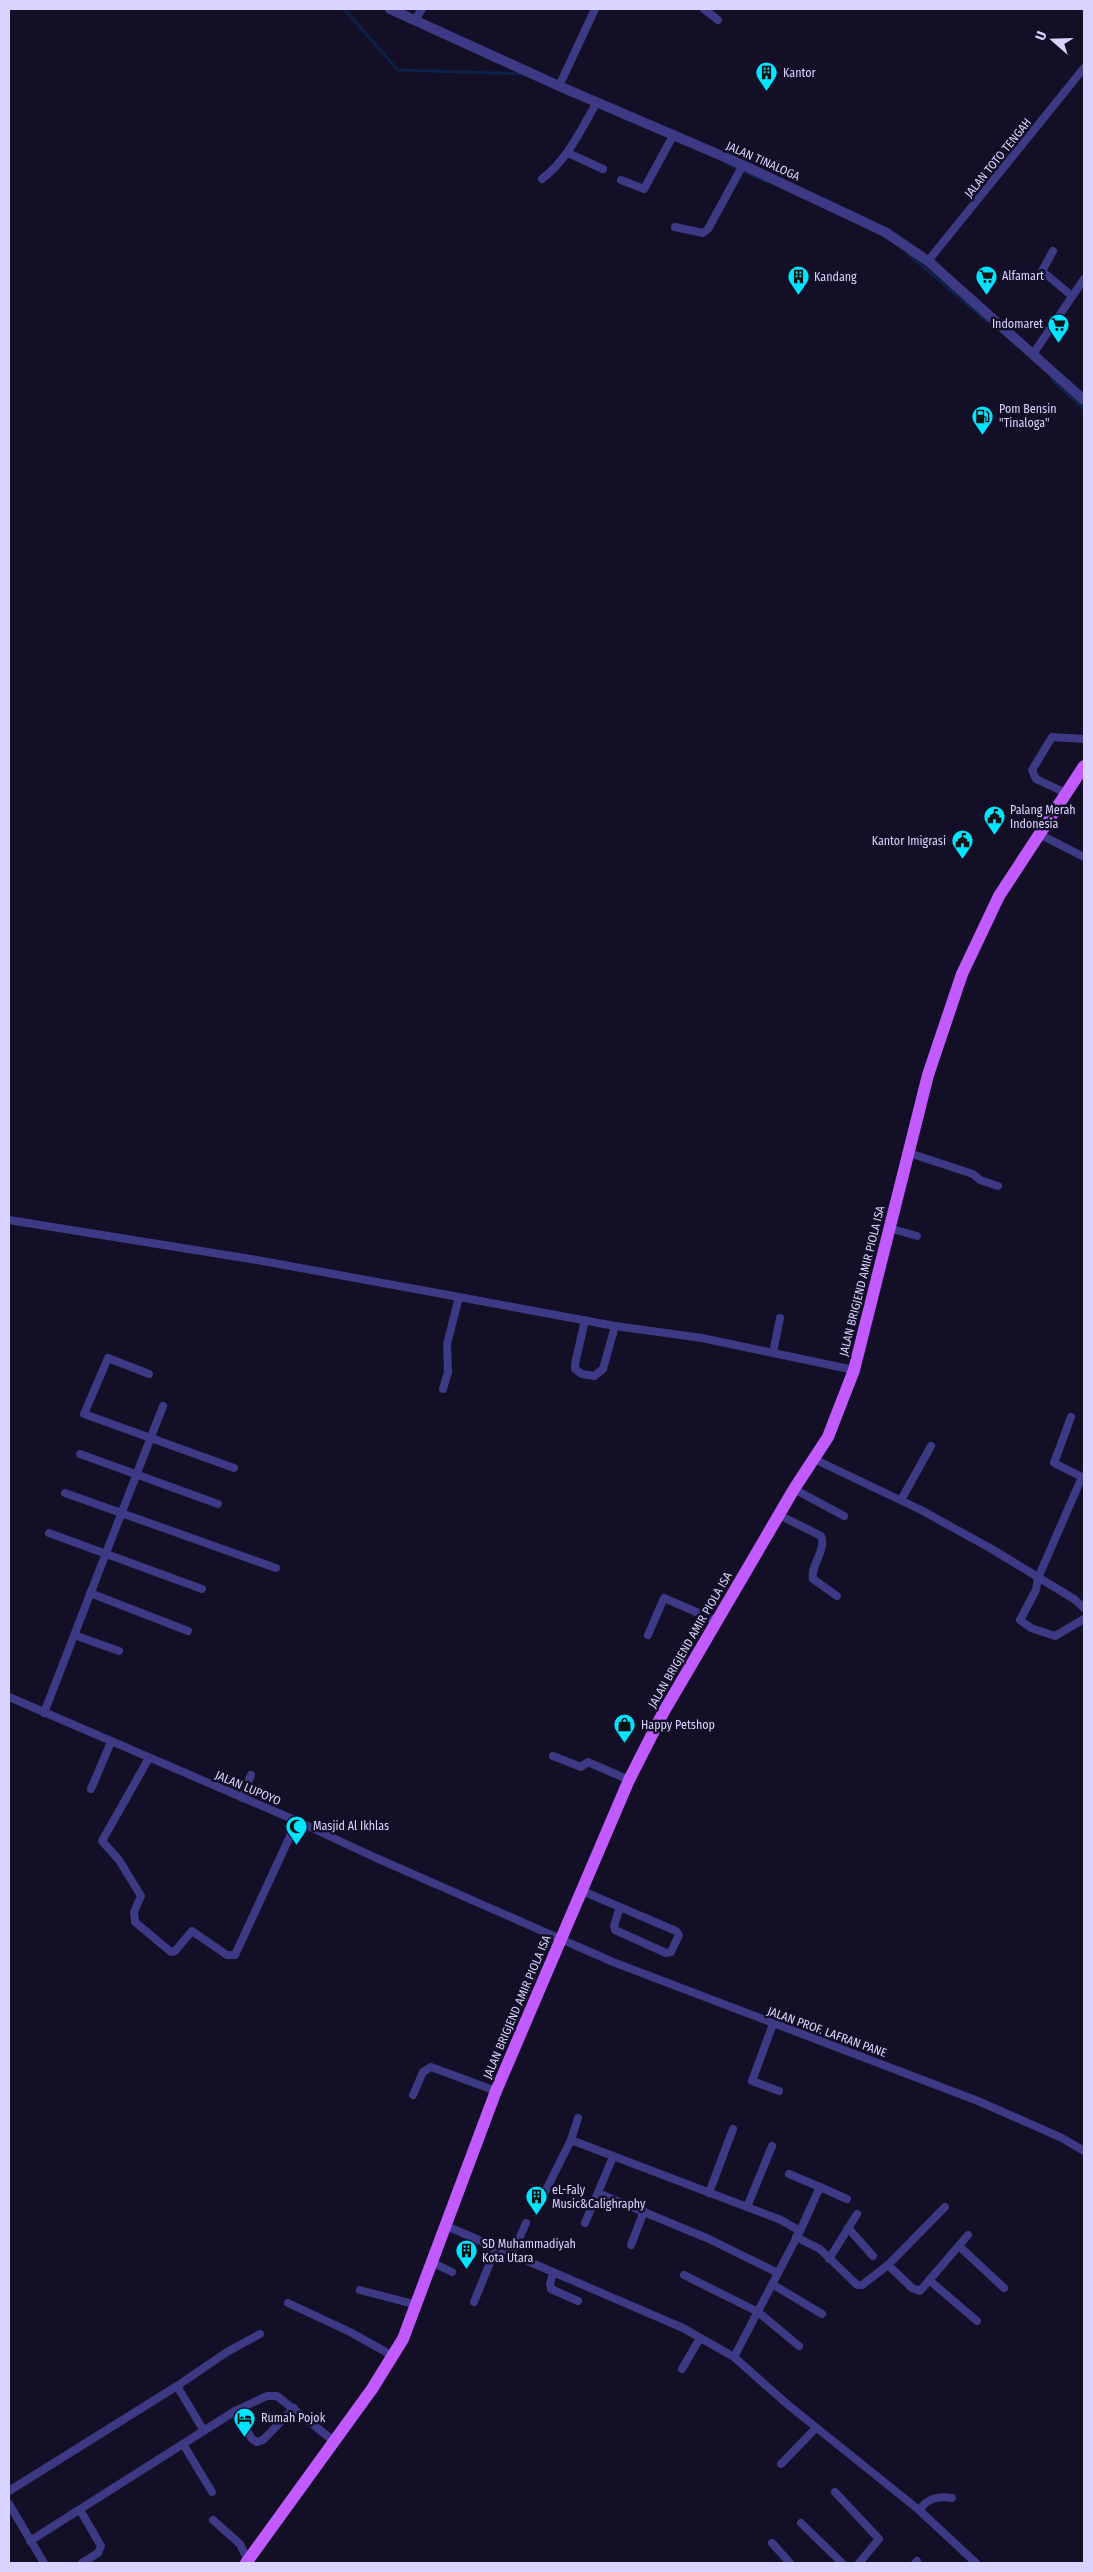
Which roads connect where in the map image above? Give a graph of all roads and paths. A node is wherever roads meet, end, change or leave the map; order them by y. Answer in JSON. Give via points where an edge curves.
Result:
{"nodes":[{"id":1,"x":390,"y":9,"type":"edge"},
{"id":2,"x":422,"y":9,"type":"edge"},
{"id":3,"x":595,"y":9,"type":"edge"},
{"id":4,"x":704,"y":9,"type":"edge"},
{"id":5,"x":415,"y":20,"type":"junction"},
{"id":6,"x":718,"y":20,"type":"dead end"},
{"id":7,"x":1084,"y":68,"type":"edge"},
{"id":8,"x":559,"y":86,"type":"junction"},
{"id":9,"x":596,"y":102,"type":"junction"},
{"id":10,"x":674,"y":134,"type":"junction"},
{"id":11,"x":568,"y":153,"type":"junction"},
{"id":12,"x":743,"y":165,"type":"junction"},
{"id":13,"x":602,"y":169,"type":"dead end"},
{"id":14,"x":542,"y":179,"type":"dead end"},
{"id":15,"x":621,"y":180,"type":"dead end"},
{"id":16,"x":675,"y":227,"type":"dead end"},
{"id":17,"x":1053,"y":251,"type":"dead end"},
{"id":18,"x":928,"y":261,"type":"junction"},
{"id":19,"x":1084,"y":278,"type":"edge"},
{"id":20,"x":1072,"y":296,"type":"junction"},
{"id":21,"x":1033,"y":354,"type":"junction"},
{"id":22,"x":1084,"y":400,"type":"edge"},
{"id":23,"x":1084,"y":739,"type":"edge"},
{"id":24,"x":1084,"y":766,"type":"edge"},
{"id":25,"x":1066,"y":793,"type":"junction"},
{"id":26,"x":1039,"y":834,"type":"junction"},
{"id":27,"x":1084,"y":857,"type":"edge"},
{"id":28,"x":909,"y":1153,"type":"junction"},
{"id":29,"x":998,"y":1186,"type":"dead end"},
{"id":30,"x":9,"y":1220,"type":"edge"},
{"id":31,"x":889,"y":1228,"type":"junction"},
{"id":32,"x":917,"y":1236,"type":"dead end"},
{"id":33,"x":459,"y":1297,"type":"junction"},
{"id":34,"x":780,"y":1318,"type":"dead end"},
{"id":35,"x":585,"y":1320,"type":"junction"},
{"id":36,"x":615,"y":1326,"type":"junction"},
{"id":37,"x":772,"y":1353,"type":"junction"},
{"id":38,"x":854,"y":1370,"type":"junction"},
{"id":39,"x":149,"y":1374,"type":"dead end"},
{"id":40,"x":443,"y":1389,"type":"dead end"},
{"id":41,"x":163,"y":1406,"type":"dead end"},
{"id":42,"x":1070,"y":1417,"type":"dead end"},
{"id":43,"x":150,"y":1438,"type":"junction"},
{"id":44,"x":931,"y":1446,"type":"dead end"},
{"id":45,"x":80,"y":1454,"type":"dead end"},
{"id":46,"x":814,"y":1459,"type":"junction"},
{"id":47,"x":234,"y":1468,"type":"dead end"},
{"id":48,"x":137,"y":1474,"type":"junction"},
{"id":49,"x":794,"y":1489,"type":"junction"},
{"id":50,"x":65,"y":1493,"type":"dead end"},
{"id":51,"x":901,"y":1500,"type":"junction"},
{"id":52,"x":218,"y":1504,"type":"dead end"},
{"id":53,"x":121,"y":1514,"type":"junction"},
{"id":54,"x":779,"y":1516,"type":"junction"},
{"id":55,"x":844,"y":1516,"type":"dead end"},
{"id":56,"x":49,"y":1533,"type":"dead end"},
{"id":57,"x":105,"y":1554,"type":"junction"},
{"id":58,"x":276,"y":1568,"type":"dead end"},
{"id":59,"x":1038,"y":1578,"type":"junction"},
{"id":60,"x":202,"y":1589,"type":"dead end"},
{"id":61,"x":90,"y":1593,"type":"junction"},
{"id":62,"x":837,"y":1596,"type":"dead end"},
{"id":63,"x":1084,"y":1608,"type":"edge"},
{"id":64,"x":1084,"y":1619,"type":"edge"},
{"id":65,"x":717,"y":1621,"type":"junction"},
{"id":66,"x":188,"y":1631,"type":"dead end"},
{"id":67,"x":74,"y":1635,"type":"junction"},
{"id":68,"x":648,"y":1635,"type":"dead end"},
{"id":69,"x":118,"y":1651,"type":"dead end"},
{"id":70,"x":9,"y":1697,"type":"edge"},
{"id":71,"x":44,"y":1712,"type":"junction"},
{"id":72,"x":111,"y":1742,"type":"junction"},
{"id":73,"x":553,"y":1756,"type":"dead end"},
{"id":74,"x":149,"y":1758,"type":"junction"},
{"id":75,"x":251,"y":1775,"type":"dead end"},
{"id":76,"x":629,"y":1780,"type":"junction"},
{"id":77,"x":91,"y":1789,"type":"dead end"},
{"id":78,"x":242,"y":1798,"type":"junction"},
{"id":79,"x":297,"y":1821,"type":"junction"},
{"id":80,"x":580,"y":1890,"type":"junction"},
{"id":81,"x":620,"y":1907,"type":"junction"},
{"id":82,"x":560,"y":1940,"type":"junction"},
{"id":83,"x":773,"y":2024,"type":"junction"},
{"id":84,"x":496,"y":2091,"type":"junction"},
{"id":85,"x":779,"y":2091,"type":"dead end"},
{"id":86,"x":413,"y":2095,"type":"dead end"},
{"id":87,"x":578,"y":2118,"type":"dead end"},
{"id":88,"x":734,"y":2129,"type":"dead end"},
{"id":89,"x":571,"y":2140,"type":"junction"},
{"id":90,"x":772,"y":2146,"type":"dead end"},
{"id":91,"x":1084,"y":2152,"type":"edge"},
{"id":92,"x":614,"y":2156,"type":"junction"},
{"id":93,"x":789,"y":2174,"type":"dead end"},
{"id":94,"x":820,"y":2187,"type":"junction"},
{"id":95,"x":598,"y":2193,"type":"junction"},
{"id":96,"x":709,"y":2193,"type":"junction"},
{"id":97,"x":848,"y":2200,"type":"dead end"},
{"id":98,"x":538,"y":2206,"type":"dead end"},
{"id":99,"x":747,"y":2207,"type":"junction"},
{"id":100,"x":945,"y":2207,"type":"dead end"},
{"id":101,"x":644,"y":2211,"type":"junction"},
{"id":102,"x":857,"y":2214,"type":"dead end"},
{"id":103,"x":526,"y":2223,"type":"dead end"},
{"id":104,"x":585,"y":2223,"type":"dead end"},
{"id":105,"x":444,"y":2225,"type":"junction"},
{"id":106,"x":848,"y":2228,"type":"junction"},
{"id":107,"x":798,"y":2234,"type":"junction"},
{"id":108,"x":968,"y":2235,"type":"dead end"},
{"id":109,"x":631,"y":2245,"type":"dead end"},
{"id":110,"x":959,"y":2246,"type":"junction"},
{"id":111,"x":496,"y":2248,"type":"junction"},
{"id":112,"x":512,"y":2255,"type":"junction"},
{"id":113,"x":873,"y":2256,"type":"dead end"},
{"id":114,"x":829,"y":2258,"type":"junction"},
{"id":115,"x":431,"y":2262,"type":"junction"},
{"id":116,"x":888,"y":2265,"type":"junction"},
{"id":117,"x":452,"y":2272,"type":"dead end"},
{"id":118,"x":553,"y":2273,"type":"junction"},
{"id":119,"x":778,"y":2273,"type":"junction"},
{"id":120,"x":684,"y":2275,"type":"dead end"},
{"id":121,"x":930,"y":2280,"type":"junction"},
{"id":122,"x":772,"y":2284,"type":"junction"},
{"id":123,"x":1004,"y":2288,"type":"dead end"},
{"id":124,"x":360,"y":2290,"type":"dead end"},
{"id":125,"x":578,"y":2301,"type":"dead end"},
{"id":126,"x":474,"y":2302,"type":"dead end"},
{"id":127,"x":288,"y":2303,"type":"dead end"},
{"id":128,"x":417,"y":2305,"type":"junction"},
{"id":129,"x":758,"y":2312,"type":"junction"},
{"id":130,"x":822,"y":2314,"type":"dead end"},
{"id":131,"x":977,"y":2321,"type":"dead end"},
{"id":132,"x":260,"y":2334,"type":"dead end"},
{"id":133,"x":700,"y":2338,"type":"junction"},
{"id":134,"x":799,"y":2346,"type":"dead end"},
{"id":135,"x":393,"y":2356,"type":"junction"},
{"id":136,"x":734,"y":2357,"type":"junction"},
{"id":137,"x":682,"y":2369,"type":"dead end"},
{"id":138,"x":177,"y":2386,"type":"junction"},
{"id":139,"x":294,"y":2408,"type":"junction"},
{"id":140,"x":235,"y":2411,"type":"junction"},
{"id":141,"x":816,"y":2428,"type":"junction"},
{"id":142,"x":204,"y":2431,"type":"junction"},
{"id":143,"x":335,"y":2442,"type":"junction"},
{"id":144,"x":184,"y":2444,"type":"junction"},
{"id":145,"x":781,"y":2464,"type":"dead end"},
{"id":146,"x":9,"y":2491,"type":"edge"},
{"id":147,"x":212,"y":2492,"type":"dead end"},
{"id":148,"x":836,"y":2492,"type":"dead end"},
{"id":149,"x":952,"y":2498,"type":"dead end"},
{"id":150,"x":9,"y":2504,"type":"edge"},
{"id":151,"x":80,"y":2510,"type":"junction"},
{"id":152,"x":918,"y":2510,"type":"junction"},
{"id":153,"x":213,"y":2520,"type":"dead end"},
{"id":154,"x":801,"y":2523,"type":"dead end"},
{"id":155,"x":30,"y":2541,"type":"junction"},
{"id":156,"x":772,"y":2543,"type":"dead end"},
{"id":157,"x":247,"y":2562,"type":"edge"},
{"id":158,"x":44,"y":2563,"type":"edge"},
{"id":159,"x":82,"y":2563,"type":"edge"},
{"id":160,"x":790,"y":2563,"type":"edge"},
{"id":161,"x":842,"y":2563,"type":"edge"},
{"id":162,"x":859,"y":2563,"type":"edge"},
{"id":163,"x":976,"y":2563,"type":"edge"}],
"edges":[{"from":1,"to":5,"type":"street","name":"JALAN TINALOGA"},
{"from":2,"to":5,"type":"street"},
{"from":3,"to":8,"type":"street"},
{"from":4,"to":6,"type":"street"},
{"from":5,"to":8,"type":"street","name":"JALAN TINALOGA"},
{"from":7,"to":18,"type":"street","name":"JALAN TOTO TENGAH"},
{"from":8,"to":9,"type":"street","name":"JALAN TINALOGA"},
{"from":9,"to":10,"type":"street","name":"JALAN TINALOGA"},
{"from":9,"to":11,"type":"street"},
{"from":10,"to":12,"type":"street","name":"JALAN TINALOGA"},
{"from":10,"to":15,"type":"street","via":[[644,189]]},
{"from":11,"to":13,"type":"street"},
{"from":11,"to":14,"type":"street"},
{"from":12,"to":16,"type":"street","via":[[708,229],[703,233]]},
{"from":12,"to":18,"type":"street","name":"JALAN TINALOGA","via":[[865,221]]},
{"from":17,"to":20,"type":"street","via":[[1042,271]]},
{"from":18,"to":21,"type":"street","name":"JALAN TINALOGA"},
{"from":19,"to":20,"type":"street"},
{"from":20,"to":21,"type":"street"},
{"from":21,"to":22,"type":"street","name":"JALAN TINALOGA"},
{"from":23,"to":25,"type":"street","via":[[1052,737],[1032,770],[1036,778]]},
{"from":24,"to":25,"type":"main road","name":"JALAN BRIGJEND AMIR PIOLA ISA"},
{"from":25,"to":26,"type":"main road","name":"JALAN BRIGJEND AMIR PIOLA ISA"},
{"from":26,"to":27,"type":"street"},
{"from":26,"to":28,"type":"main road","name":"JALAN BRIGJEND AMIR PIOLA ISA","via":[[990,910],[962,974],[928,1075]]},
{"from":28,"to":29,"type":"street","via":[[974,1174],[980,1180]]},
{"from":28,"to":31,"type":"main road","name":"JALAN BRIGJEND AMIR PIOLA ISA"},
{"from":30,"to":33,"type":"street","via":[[258,1260]]},
{"from":31,"to":32,"type":"street"},
{"from":31,"to":38,"type":"main road","name":"JALAN BRIGJEND AMIR PIOLA ISA"},
{"from":33,"to":35,"type":"street"},
{"from":33,"to":40,"type":"street","via":[[448,1337],[448,1372]]},
{"from":34,"to":37,"type":"street"},
{"from":35,"to":36,"type":"street"},
{"from":35,"to":36,"type":"street","via":[[575,1364],[582,1374],[594,1376],[603,1370]]},
{"from":36,"to":37,"type":"street","via":[[702,1338]]},
{"from":37,"to":38,"type":"street"},
{"from":38,"to":46,"type":"main road","name":"JALAN BRIGJEND AMIR PIOLA ISA","via":[[834,1424]]},
{"from":39,"to":43,"type":"street","via":[[108,1358],[84,1414]]},
{"from":41,"to":43,"type":"street"},
{"from":42,"to":59,"type":"street","via":[[1054,1463],[1082,1477]]},
{"from":43,"to":47,"type":"street"},
{"from":43,"to":48,"type":"street"},
{"from":44,"to":51,"type":"street"},
{"from":45,"to":48,"type":"street"},
{"from":46,"to":49,"type":"main road","name":"JALAN BRIGJEND AMIR PIOLA ISA"},
{"from":46,"to":51,"type":"street"},
{"from":48,"to":52,"type":"street"},
{"from":48,"to":53,"type":"street"},
{"from":49,"to":54,"type":"main road","name":"JALAN BRIGJEND AMIR PIOLA ISA"},
{"from":49,"to":55,"type":"street"},
{"from":50,"to":53,"type":"street"},
{"from":51,"to":59,"type":"street"},
{"from":53,"to":57,"type":"street"},
{"from":53,"to":58,"type":"street"},
{"from":54,"to":62,"type":"street","via":[[821,1536],[822,1545],[813,1579]]},
{"from":54,"to":65,"type":"main road","name":"JALAN BRIGJEND AMIR PIOLA ISA"},
{"from":56,"to":57,"type":"street"},
{"from":57,"to":60,"type":"street"},
{"from":57,"to":61,"type":"street"},
{"from":59,"to":63,"type":"street"},
{"from":59,"to":64,"type":"street","via":[[1036,1590],[1020,1617],[1021,1622],[1055,1636]]},
{"from":61,"to":66,"type":"street"},
{"from":61,"to":67,"type":"street"},
{"from":65,"to":68,"type":"street","via":[[664,1598]]},
{"from":65,"to":76,"type":"main road","name":"JALAN BRIGJEND AMIR PIOLA ISA","via":[[663,1713]]},
{"from":67,"to":69,"type":"street"},
{"from":67,"to":71,"type":"street"},
{"from":70,"to":71,"type":"street","name":"JALAN LUPOYO"},
{"from":71,"to":72,"type":"street","name":"JALAN LUPOYO"},
{"from":72,"to":74,"type":"street","name":"JALAN LUPOYO"},
{"from":72,"to":77,"type":"street"},
{"from":73,"to":76,"type":"street","via":[[581,1767],[588,1762]]},
{"from":74,"to":78,"type":"street","name":"JALAN LUPOYO"},
{"from":74,"to":79,"type":"street","via":[[102,1841],[119,1860],[141,1896],[134,1912],[135,1922],[171,1952],[192,1931],[227,1955],[238,1953]]},
{"from":75,"to":78,"type":"street"},
{"from":76,"to":80,"type":"main road","name":"JALAN BRIGJEND AMIR PIOLA ISA"},
{"from":78,"to":79,"type":"street","name":"JALAN LUPOYO"},
{"from":79,"to":82,"type":"street","name":"JALAN LUPOYO"},
{"from":80,"to":81,"type":"street"},
{"from":80,"to":82,"type":"main road","name":"JALAN BRIGJEND AMIR PIOLA ISA"},
{"from":81,"to":81,"type":"street","via":[[615,1930],[666,1953],[671,1952],[678,1932]]},
{"from":82,"to":83,"type":"street","name":"JALAN PROF. LAFRAN PANE"},
{"from":82,"to":84,"type":"main road","name":"JALAN BRIGJEND AMIR PIOLA ISA"},
{"from":83,"to":85,"type":"street","via":[[752,2082]]},
{"from":83,"to":91,"type":"street","name":"JALAN PROF. LAFRAN PANE","via":[[978,2101],[1062,2138]]},
{"from":84,"to":86,"type":"street","via":[[431,2067],[423,2072]]},
{"from":84,"to":105,"type":"main road","name":"JALAN BRIGJEND AMIR PIOLA ISA"},
{"from":87,"to":89,"type":"street"},
{"from":88,"to":96,"type":"street"},
{"from":89,"to":92,"type":"street"},
{"from":89,"to":98,"type":"street"},
{"from":90,"to":99,"type":"street"},
{"from":92,"to":95,"type":"street"},
{"from":92,"to":96,"type":"street"},
{"from":93,"to":94,"type":"street"},
{"from":94,"to":97,"type":"street"},
{"from":94,"to":107,"type":"street"},
{"from":95,"to":101,"type":"street"},
{"from":95,"to":104,"type":"street"},
{"from":96,"to":99,"type":"street"},
{"from":99,"to":107,"type":"street","via":[[781,2220]]},
{"from":100,"to":116,"type":"street"},
{"from":101,"to":109,"type":"street"},
{"from":101,"to":119,"type":"street"},
{"from":102,"to":106,"type":"street"},
{"from":103,"to":112,"type":"street"},
{"from":105,"to":111,"type":"street"},
{"from":105,"to":115,"type":"main road","name":"JALAN BRIGJEND AMIR PIOLA ISA"},
{"from":106,"to":113,"type":"street"},
{"from":106,"to":114,"type":"street"},
{"from":107,"to":114,"type":"street"},
{"from":107,"to":119,"type":"street"},
{"from":108,"to":110,"type":"street"},
{"from":110,"to":121,"type":"street"},
{"from":110,"to":123,"type":"street"},
{"from":111,"to":112,"type":"street"},
{"from":111,"to":126,"type":"street"},
{"from":112,"to":118,"type":"street"},
{"from":114,"to":116,"type":"street","via":[[857,2285],[867,2282]]},
{"from":115,"to":117,"type":"street"},
{"from":115,"to":128,"type":"main road","name":"JALAN BRIGJEND AMIR PIOLA ISA"},
{"from":116,"to":121,"type":"street","via":[[918,2291]]},
{"from":118,"to":125,"type":"street","via":[[551,2289]]},
{"from":118,"to":133,"type":"street"},
{"from":119,"to":122,"type":"street"},
{"from":120,"to":129,"type":"street"},
{"from":121,"to":131,"type":"street"},
{"from":122,"to":129,"type":"street"},
{"from":122,"to":130,"type":"street"},
{"from":124,"to":128,"type":"street"},
{"from":127,"to":135,"type":"street"},
{"from":128,"to":135,"type":"main road","name":"JALAN BRIGJEND AMIR PIOLA ISA"},
{"from":129,"to":134,"type":"street"},
{"from":129,"to":136,"type":"street"},
{"from":132,"to":138,"type":"street"},
{"from":133,"to":136,"type":"street"},
{"from":133,"to":137,"type":"street"},
{"from":135,"to":143,"type":"main road","name":"JALAN BRIGJEND AMIR PIOLA ISA"},
{"from":136,"to":141,"type":"street"},
{"from":138,"to":142,"type":"street"},
{"from":138,"to":146,"type":"street"},
{"from":139,"to":140,"type":"street","via":[[272,2395]]},
{"from":139,"to":140,"type":"street","via":[[263,2440],[256,2442]]},
{"from":139,"to":143,"type":"street"},
{"from":140,"to":142,"type":"street"},
{"from":141,"to":145,"type":"street"},
{"from":141,"to":152,"type":"street"},
{"from":142,"to":144,"type":"street"},
{"from":143,"to":157,"type":"main road","name":"JALAN BRIGJEND AMIR PIOLA ISA"},
{"from":144,"to":147,"type":"street"},
{"from":144,"to":151,"type":"street"},
{"from":148,"to":162,"type":"street","via":[[879,2540]]},
{"from":149,"to":152,"type":"street","via":[[936,2498]]},
{"from":150,"to":155,"type":"street"},
{"from":151,"to":155,"type":"street"},
{"from":151,"to":159,"type":"street","via":[[101,2546],[98,2553]]},
{"from":152,"to":163,"type":"street"},
{"from":153,"to":157,"type":"street","via":[[240,2544]]},
{"from":154,"to":161,"type":"street"},
{"from":155,"to":158,"type":"street"},
{"from":156,"to":160,"type":"street"}]}
